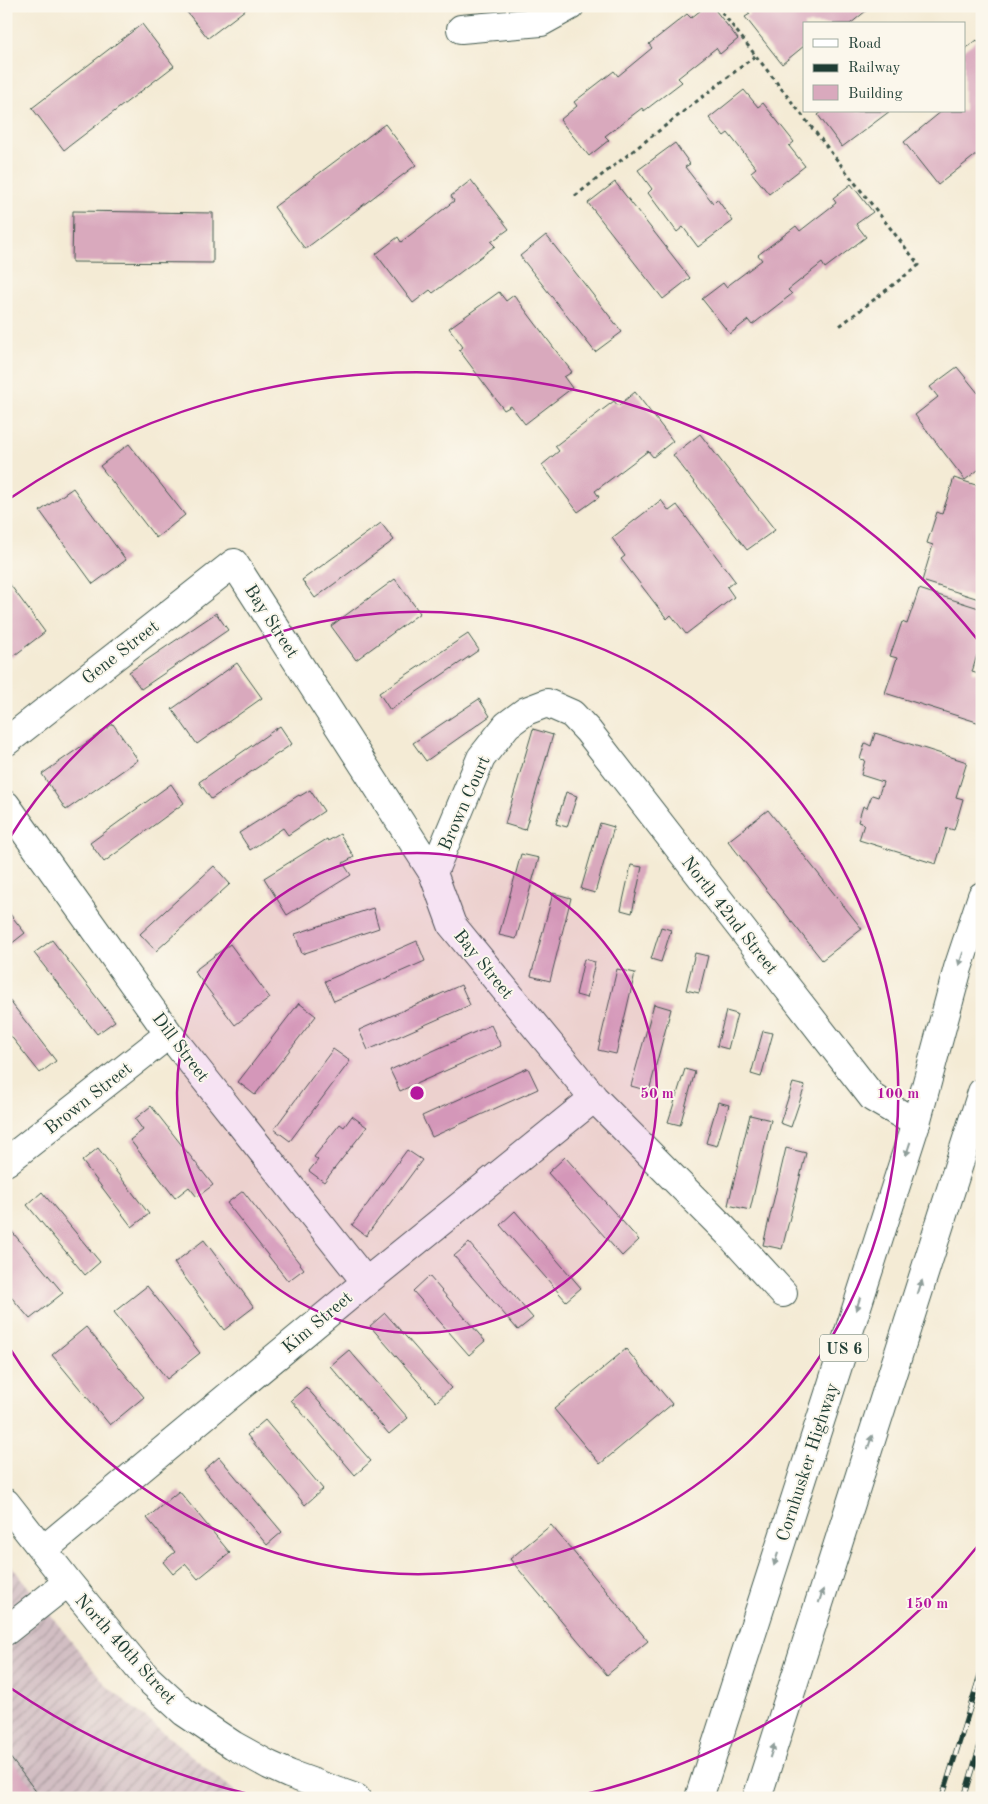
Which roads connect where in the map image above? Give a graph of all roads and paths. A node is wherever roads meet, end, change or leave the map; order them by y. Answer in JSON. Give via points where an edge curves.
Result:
{"nodes":[{"id":1,"x":570,"y":6,"type":"edge"},
{"id":2,"x":717,"y":6,"type":"edge"},
{"id":3,"x":461,"y":29,"type":"dead end"},
{"id":4,"x":755,"y":56,"type":"junction"},
{"id":5,"x":575,"y":196,"type":"dead end"},
{"id":6,"x":837,"y":328,"type":"dead end"},
{"id":7,"x":234,"y":562,"type":"joint"},
{"id":8,"x":547,"y":704,"type":"joint"},
{"id":9,"x":6,"y":742,"type":"edge"},
{"id":10,"x":6,"y":805,"type":"edge"},
{"id":11,"x":433,"y":873,"type":"junction"},
{"id":12,"x":982,"y":896,"type":"edge"},
{"id":13,"x":170,"y":1034,"type":"junction"},
{"id":14,"x":982,"y":1092,"type":"edge"},
{"id":15,"x":594,"y":1098,"type":"junction"},
{"id":16,"x":916,"y":1123,"type":"junction"},
{"id":17,"x":6,"y":1162,"type":"edge"},
{"id":18,"x":366,"y":1282,"type":"junction"},
{"id":19,"x":783,"y":1293,"type":"dead end"},
{"id":20,"x":6,"y":1503,"type":"edge"},
{"id":21,"x":43,"y":1550,"type":"junction"},
{"id":22,"x":68,"y":1582,"type":"junction"},
{"id":23,"x":6,"y":1630,"type":"edge"},
{"id":24,"x":356,"y":1798,"type":"edge"},
{"id":25,"x":699,"y":1798,"type":"edge"},
{"id":26,"x":757,"y":1798,"type":"edge"}],
"edges":[{"from":1,"to":3,"type":"street","via":[[541,22]]},
{"from":2,"to":4,"type":"path"},
{"from":4,"to":5,"type":"path"},
{"from":4,"to":6,"type":"path","via":[[919,265]]},
{"from":7,"to":9,"type":"street","name":"Gene Street"},
{"from":7,"to":11,"type":"street","name":"Bay Street"},
{"from":8,"to":11,"type":"street","name":"Brown Court","via":[[526,712],[507,725],[481,758]]},
{"from":8,"to":16,"type":"street","name":"North 42nd Street","via":[[572,714],[588,731],[873,1098]]},
{"from":10,"to":13,"type":"street","name":"Dill Street"},
{"from":11,"to":15,"type":"street","name":"Bay Street","via":[[452,925]]},
{"from":12,"to":16,"type":"street","name":"Cornhusker Highway","number":"US 6","one_way":true,"via":[[958,968]]},
{"from":13,"to":17,"type":"street","name":"Brown Street"},
{"from":13,"to":18,"type":"street","name":"Dill Street"},
{"from":26,"to":14,"type":"street","one_way":true},
{"from":15,"to":18,"type":"street","name":"Kim Street"},
{"from":15,"to":19,"type":"street","name":"Bay Street"},
{"from":16,"to":25,"type":"street","name":"Cornhusker Highway","number":"US 6","one_way":true},
{"from":18,"to":21,"type":"street","name":"Kim Street"},
{"from":20,"to":21,"type":"street","name":"North 40th Street"},
{"from":21,"to":22,"type":"street","name":"North 40th Street"},
{"from":22,"to":23,"type":"street"},
{"from":22,"to":24,"type":"street","name":"North 40th Street","via":[[146,1677],[184,1712],[232,1745],[269,1765]]}]}
